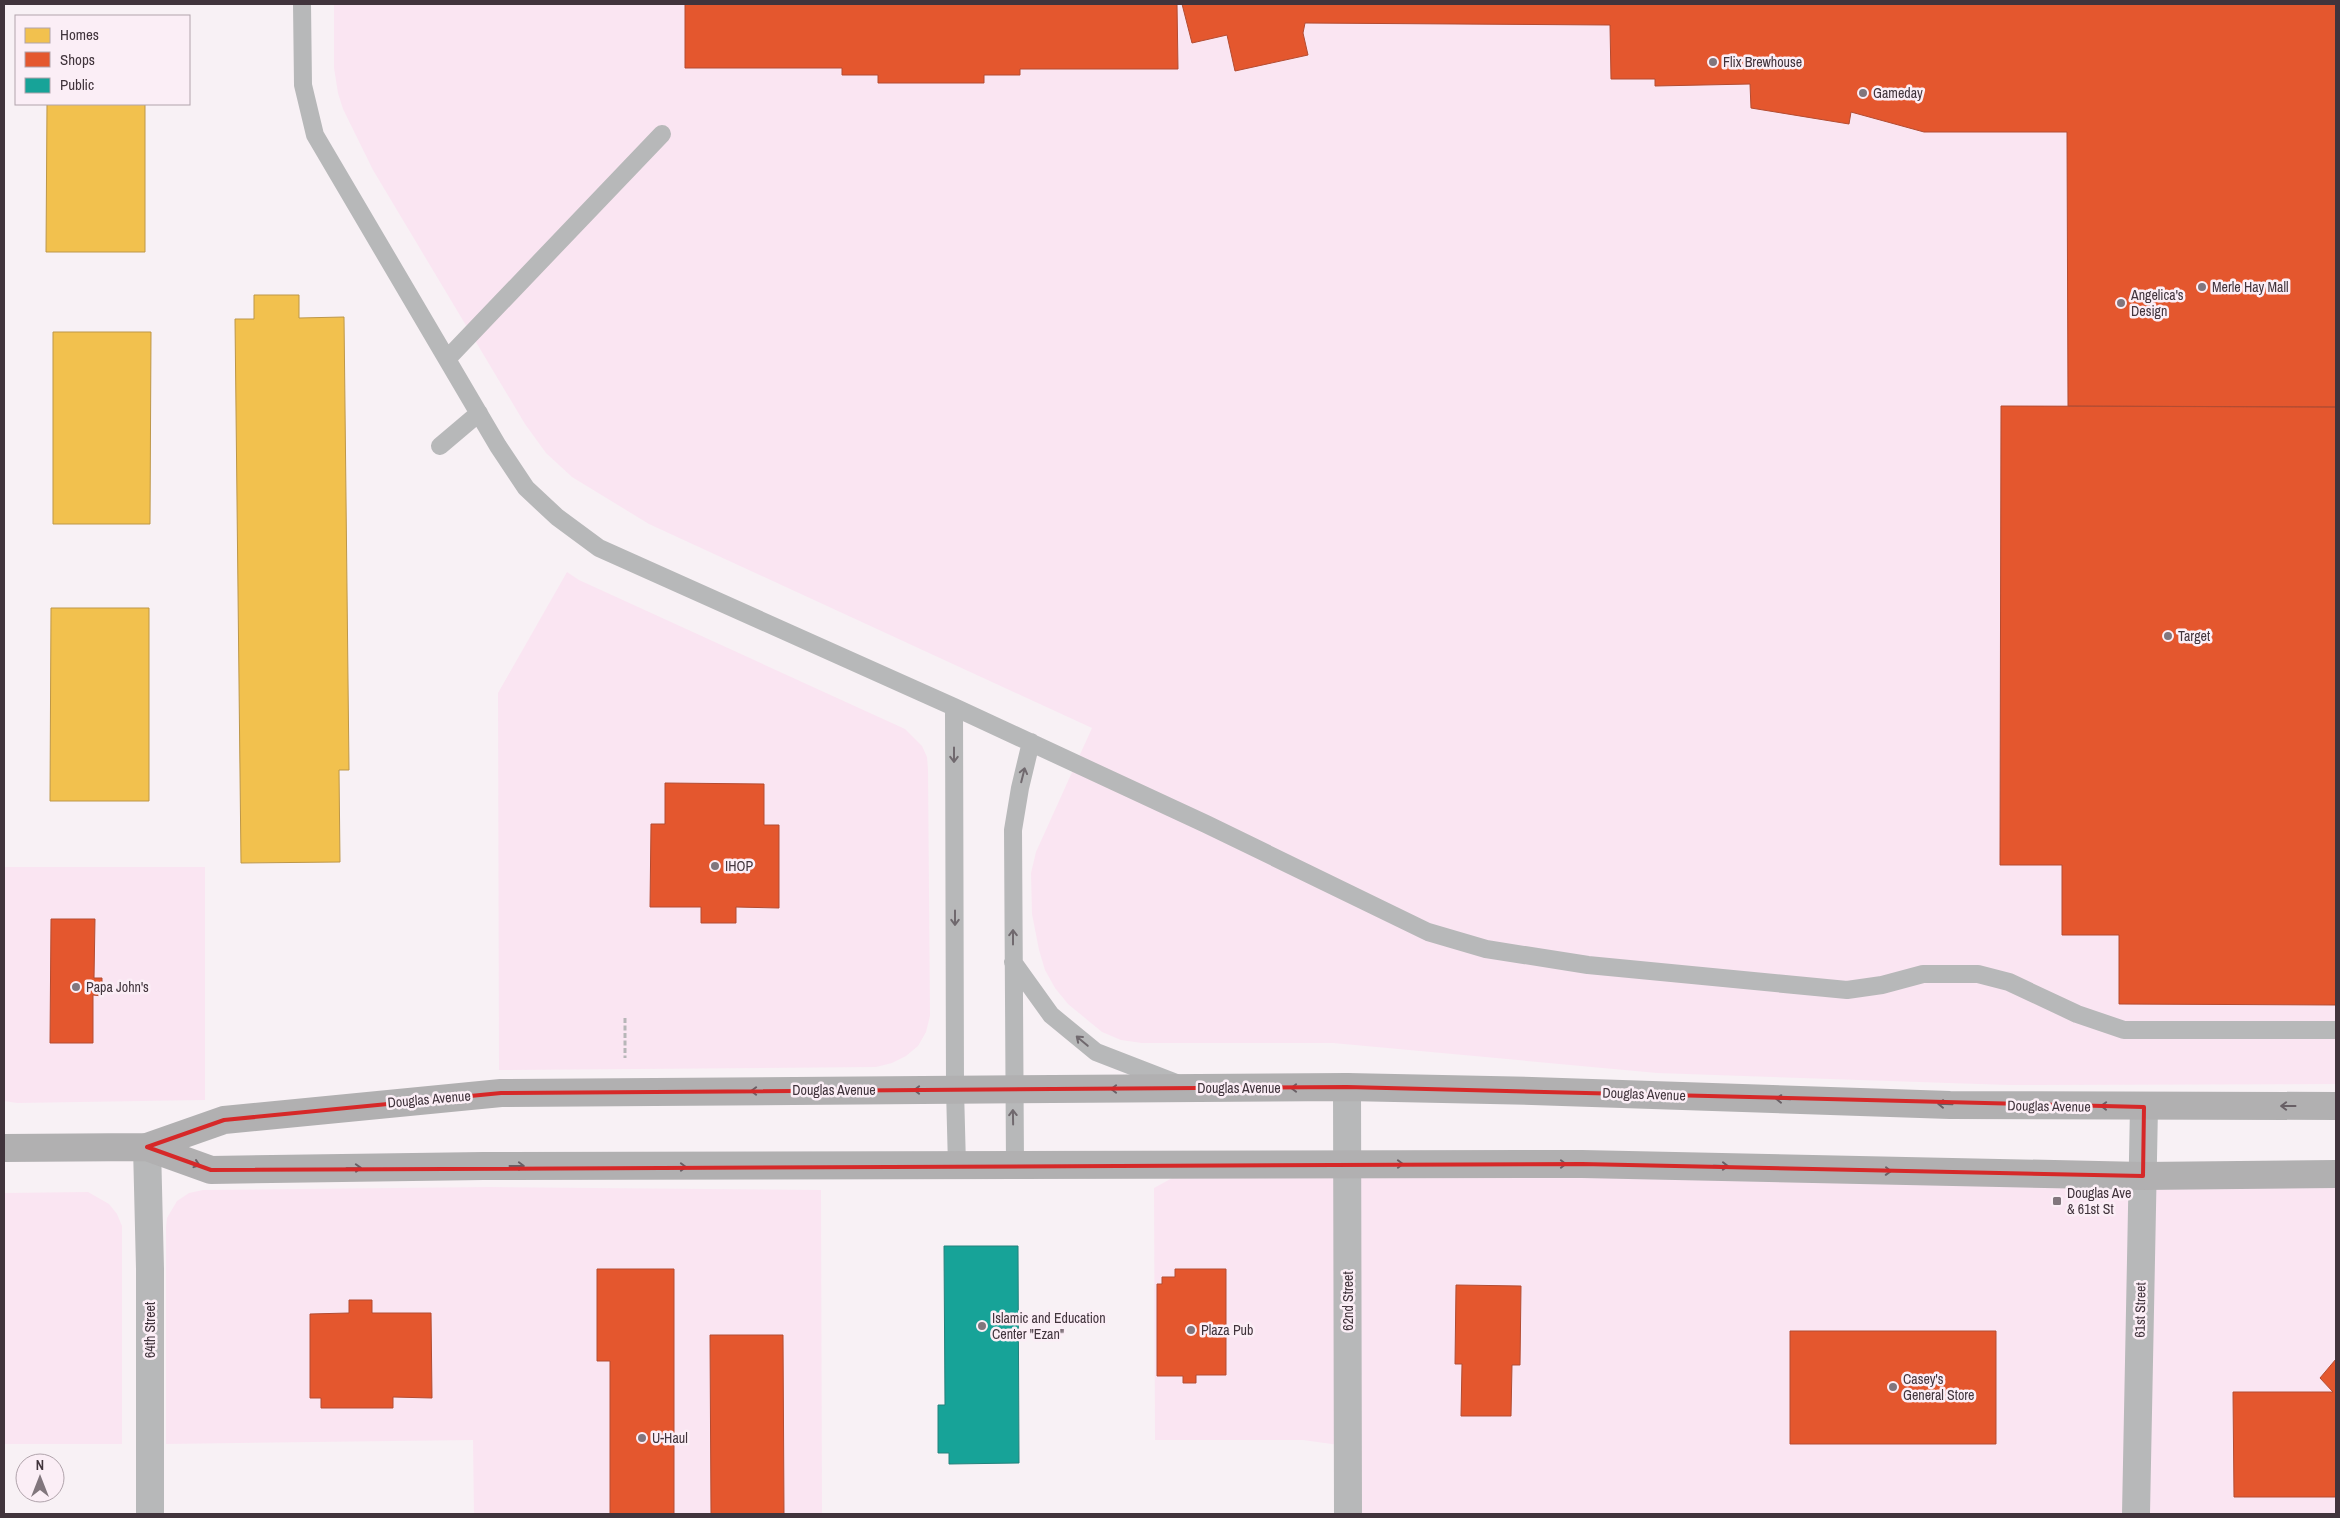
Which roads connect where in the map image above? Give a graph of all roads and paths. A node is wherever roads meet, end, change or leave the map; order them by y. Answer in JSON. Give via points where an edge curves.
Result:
{"nodes":[{"id":1,"x":302,"y":4,"type":"edge"},
{"id":2,"x":662,"y":134,"type":"dead end"},
{"id":3,"x":447,"y":359,"type":"junction"},
{"id":4,"x":478,"y":413,"type":"junction"},
{"id":5,"x":440,"y":446,"type":"dead end"},
{"id":6,"x":954,"y":707,"type":"junction"},
{"id":7,"x":1030,"y":742,"type":"junction"},
{"id":8,"x":1012,"y":962,"type":"junction"},
{"id":9,"x":625,"y":1018,"type":"dead end"},
{"id":10,"x":2336,"y":1030,"type":"edge"},
{"id":11,"x":625,"y":1059,"type":"dead end"},
{"id":12,"x":1347,"y":1087,"type":"junction"},
{"id":13,"x":955,"y":1089,"type":"junction"},
{"id":14,"x":1012,"y":1089,"type":"junction"},
{"id":15,"x":1190,"y":1089,"type":"junction"},
{"id":16,"x":2336,"y":1106,"type":"edge"},
{"id":17,"x":2144,"y":1107,"type":"junction"},
{"id":18,"x":147,"y":1146,"type":"junction"},
{"id":19,"x":4,"y":1148,"type":"edge"},
{"id":20,"x":1348,"y":1164,"type":"junction"},
{"id":21,"x":957,"y":1166,"type":"junction"},
{"id":22,"x":1014,"y":1166,"type":"junction"},
{"id":23,"x":2336,"y":1174,"type":"edge"},
{"id":24,"x":2143,"y":1176,"type":"junction"},
{"id":25,"x":150,"y":1514,"type":"edge"},
{"id":26,"x":1348,"y":1514,"type":"edge"},
{"id":27,"x":2136,"y":1514,"type":"edge"}],
"edges":[{"from":1,"to":3,"type":"lane","via":[[303,85],[315,135]]},
{"from":2,"to":3,"type":"lane"},
{"from":3,"to":4,"type":"lane"},
{"from":4,"to":5,"type":"lane"},
{"from":4,"to":6,"type":"lane","via":[[526,488],[599,548]]},
{"from":6,"to":7,"type":"lane"},
{"from":6,"to":13,"type":"lane","one_way":true},
{"from":8,"to":7,"type":"lane","one_way":true,"via":[[1013,830]]},
{"from":7,"to":10,"type":"lane","via":[[1428,932],[1486,949],[1588,965],[1847,990],[1923,974],[1978,974],[2009,982],[2077,1014],[2124,1030]]},
{"from":8,"to":14,"type":"lane"},
{"from":15,"to":8,"type":"lane","one_way":true,"via":[[1096,1052],[1052,1015]]},
{"from":9,"to":11,"type":"path"},
{"from":12,"to":15,"type":"main road","name":"Douglas Avenue","one_way":true},
{"from":17,"to":12,"type":"main road","name":"Douglas Avenue","one_way":true,"via":[[1950,1105]]},
{"from":12,"to":20,"type":"street","name":"62nd Street"},
{"from":13,"to":14,"type":"main road","name":"Douglas Avenue"},
{"from":13,"to":18,"type":"main road","name":"Douglas Avenue","one_way":true,"via":[[501,1093],[224,1120]]},
{"from":13,"to":21,"type":"lane"},
{"from":15,"to":14,"type":"main road","name":"Douglas Avenue","one_way":true},
{"from":22,"to":14,"type":"lane","one_way":true},
{"from":16,"to":17,"type":"main road","name":"Douglas Avenue","one_way":true},
{"from":17,"to":24,"type":"street","name":"61st Street"},
{"from":18,"to":19,"type":"main road","name":"Douglas Avenue"},
{"from":18,"to":21,"type":"main road","name":"Douglas Avenue","one_way":true,"via":[[211,1170],[483,1166]]},
{"from":18,"to":25,"type":"street","name":"64th Street"},
{"from":20,"to":22,"type":"main road","name":"Douglas Avenue"},
{"from":20,"to":24,"type":"main road","name":"Douglas Avenue","one_way":true,"via":[[1720,1166]]},
{"from":20,"to":26,"type":"street","name":"62nd Street"},
{"from":21,"to":22,"type":"main road","name":"Douglas Avenue"},
{"from":23,"to":24,"type":"main road","name":"Douglas Avenue"},
{"from":24,"to":27,"type":"street","name":"61st Street"}]}
